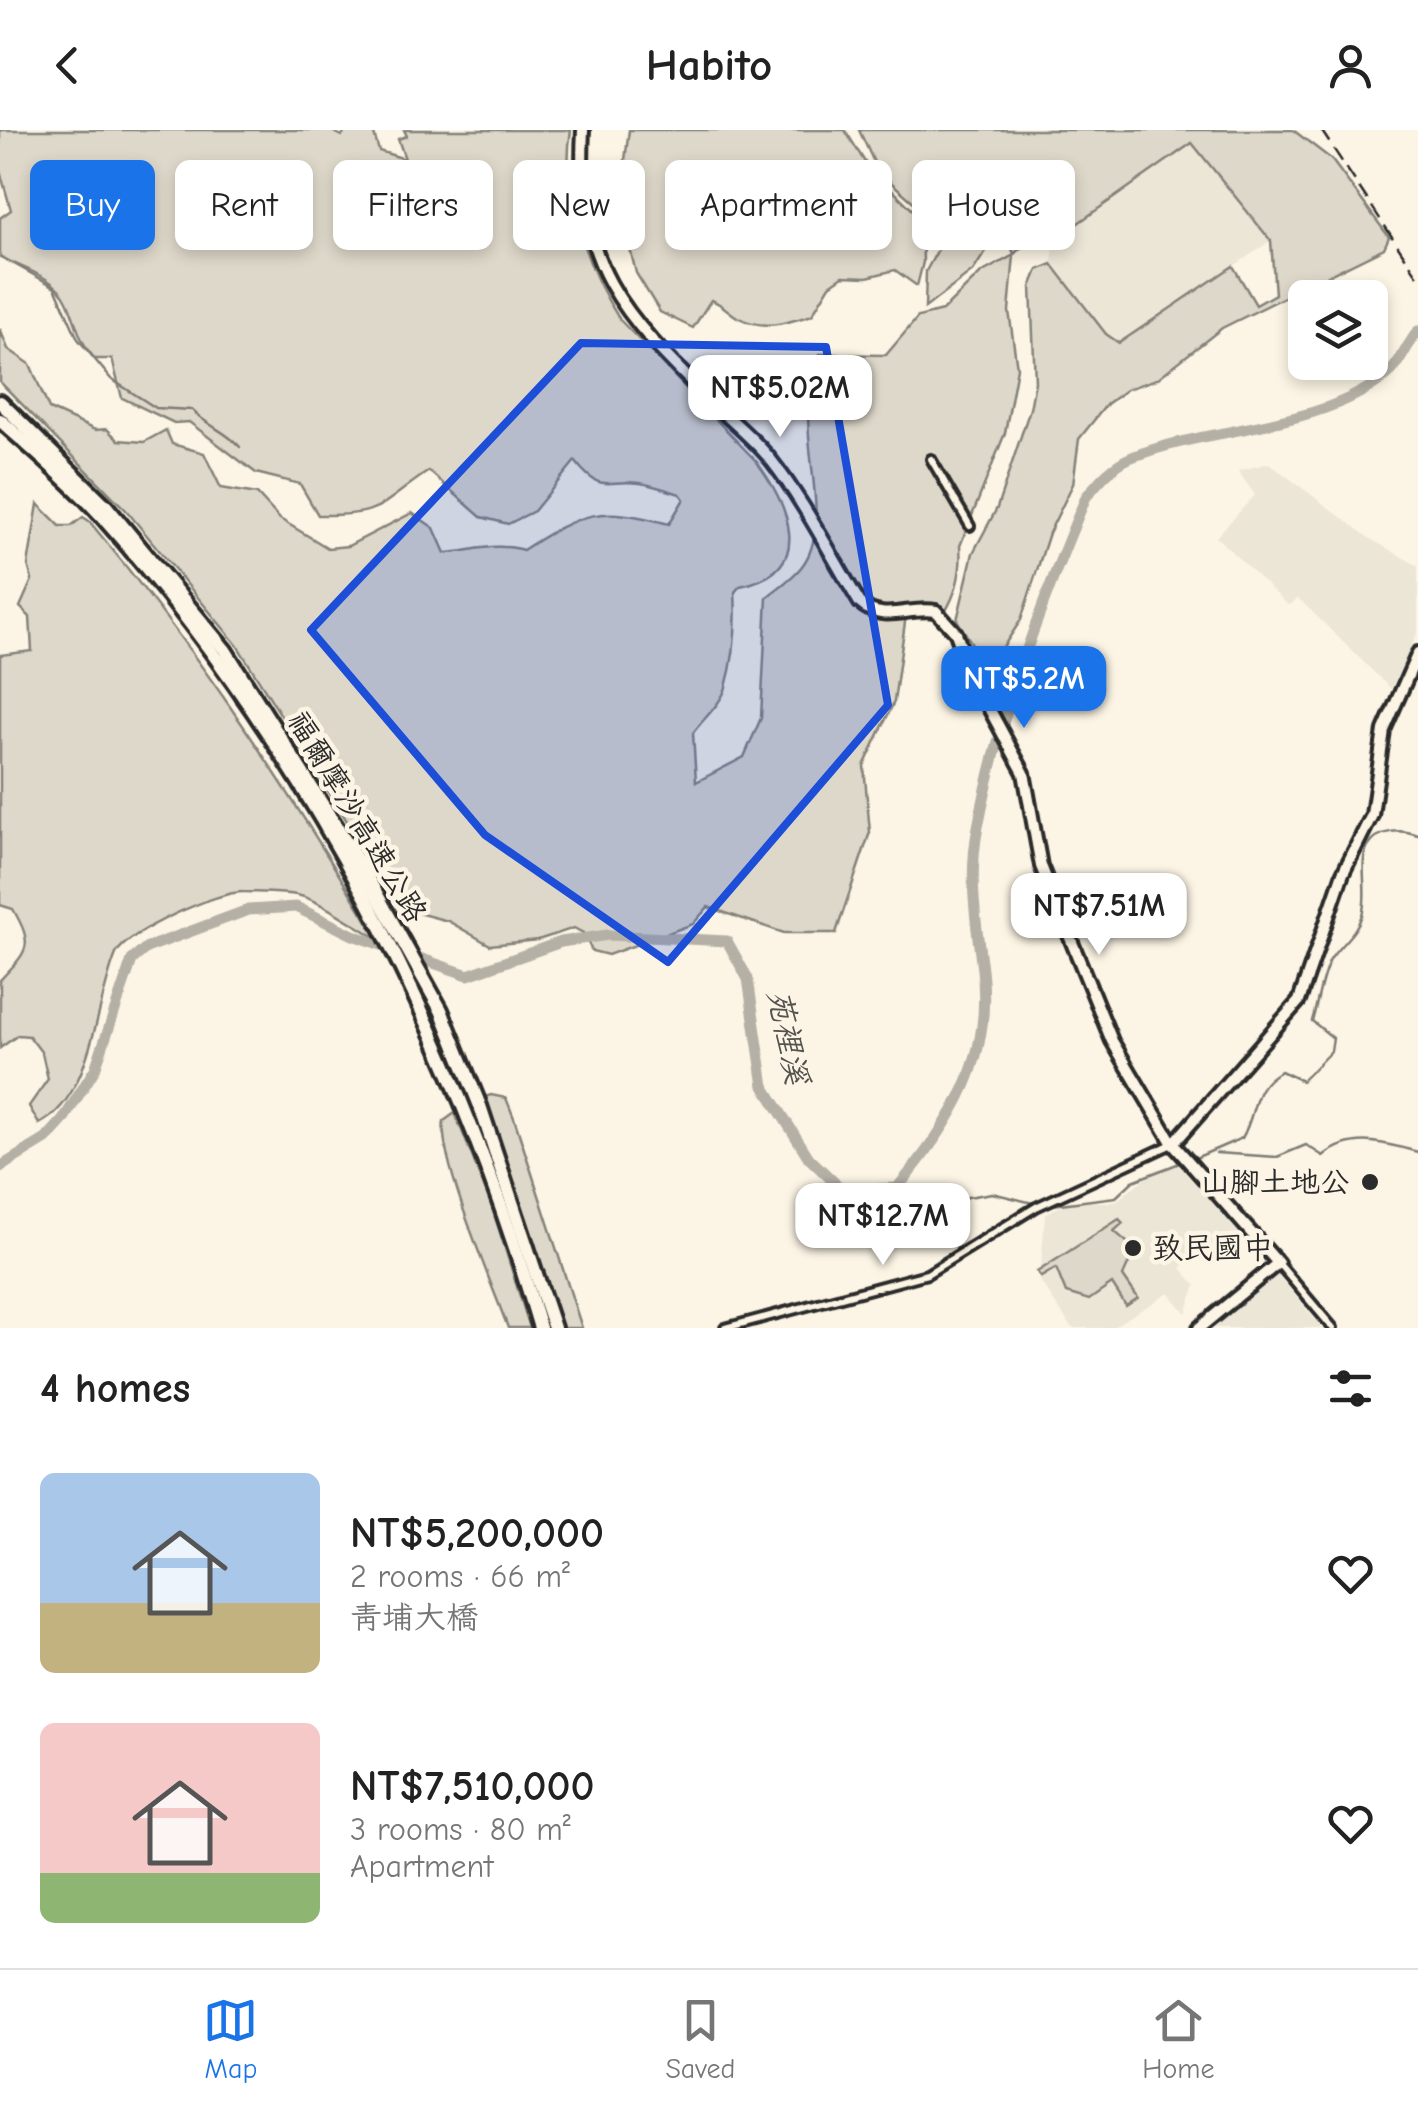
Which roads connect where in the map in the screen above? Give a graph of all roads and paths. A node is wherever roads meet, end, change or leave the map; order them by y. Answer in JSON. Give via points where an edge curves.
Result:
{"nodes":[{"id":1,"x":583,"y":130,"type":"edge"},
{"id":2,"x":3,"y":414,"type":"edge"},
{"id":3,"x":930,"y":459,"type":"dead end"},
{"id":4,"x":970,"y":526,"type":"dead end"},
{"id":5,"x":1418,"y":653,"type":"edge"},
{"id":6,"x":474,"y":1110,"type":"junction"},
{"id":7,"x":1174,"y":1144,"type":"junction"},
{"id":8,"x":1278,"y":1263,"type":"junction"},
{"id":9,"x":540,"y":1328,"type":"edge"},
{"id":10,"x":554,"y":1328,"type":"edge"},
{"id":11,"x":726,"y":1328,"type":"edge"},
{"id":12,"x":1199,"y":1328,"type":"edge"},
{"id":13,"x":1333,"y":1328,"type":"edge"}],
"edges":[{"from":1,"to":7,"type":"main road","via":[[591,235],[626,314],[770,459],[866,609],[929,609],[946,620],[1024,773],[1040,866],[1112,1042]]},
{"from":2,"to":6,"type":"highway","name":"福爾摩沙高速公路","via":[[98,512],[233,686],[356,869]]},
{"from":3,"to":4,"type":"street"},
{"from":5,"to":7,"type":"main road","via":[[1384,730],[1372,815],[1343,873],[1299,1001]]},
{"from":6,"to":9,"type":"highway","name":"福爾摩沙高速公路"},
{"from":6,"to":10,"type":"highway","name":"福爾摩沙高速公路"},
{"from":7,"to":8,"type":"main road"},
{"from":7,"to":11,"type":"street","via":[[1040,1204],[927,1274]]},
{"from":8,"to":12,"type":"main road"},
{"from":8,"to":13,"type":"street"}]}
